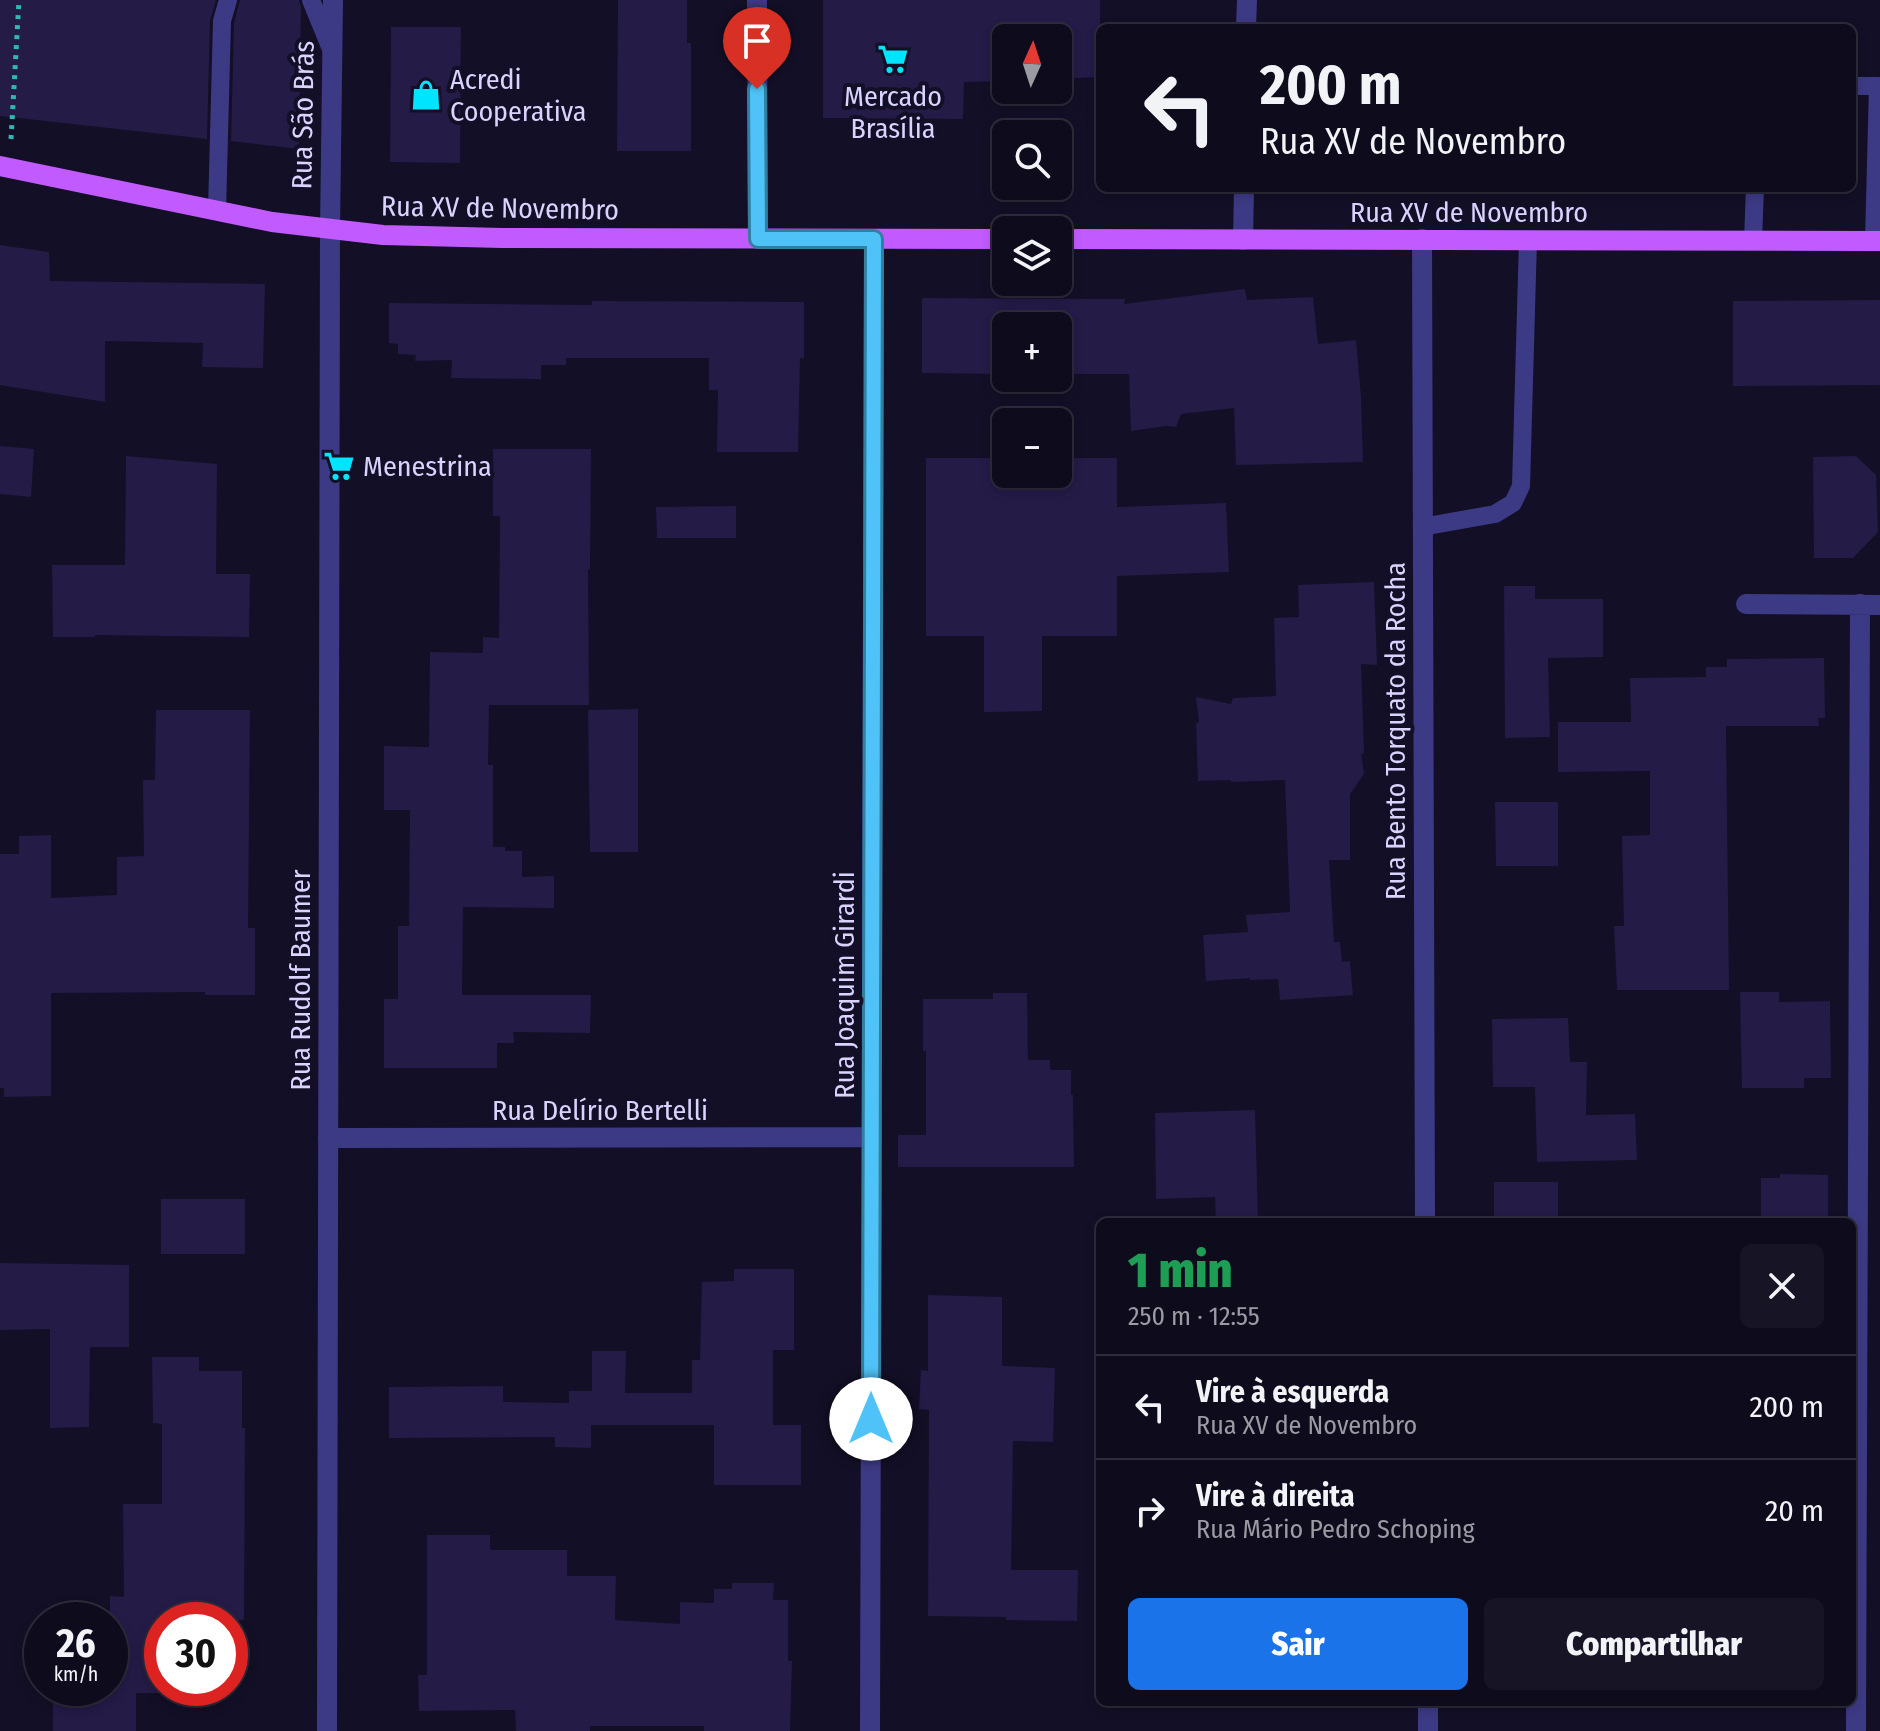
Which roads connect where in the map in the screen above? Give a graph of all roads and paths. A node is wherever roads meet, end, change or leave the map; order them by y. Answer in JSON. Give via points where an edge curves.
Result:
{"nodes":[{"id":1,"x":19,"y":0,"type":"edge"},
{"id":2,"x":214,"y":0,"type":"edge"},
{"id":3,"x":228,"y":0,"type":"edge"},
{"id":4,"x":311,"y":0,"type":"edge"},
{"id":5,"x":333,"y":0,"type":"edge"},
{"id":6,"x":757,"y":0,"type":"edge"},
{"id":7,"x":1247,"y":0,"type":"edge"},
{"id":8,"x":222,"y":21,"type":"junction"},
{"id":9,"x":1246,"y":24,"type":"edge"},
{"id":10,"x":332,"y":51,"type":"junction"},
{"id":11,"x":1856,"y":86,"type":"edge"},
{"id":12,"x":5,"y":167,"type":"edge"},
{"id":13,"x":1244,"y":192,"type":"edge"},
{"id":14,"x":1755,"y":192,"type":"edge"},
{"id":15,"x":217,"y":211,"type":"junction"},
{"id":16,"x":330,"y":230,"type":"junction"},
{"id":17,"x":758,"y":239,"type":"junction"},
{"id":18,"x":874,"y":239,"type":"junction"},
{"id":19,"x":992,"y":239,"type":"edge"},
{"id":20,"x":1072,"y":239,"type":"edge"},
{"id":21,"x":1422,"y":239,"type":"junction"},
{"id":22,"x":1243,"y":240,"type":"junction"},
{"id":23,"x":1528,"y":240,"type":"junction"},
{"id":24,"x":1753,"y":240,"type":"junction"},
{"id":25,"x":1877,"y":241,"type":"edge"},
{"id":26,"x":1422,"y":527,"type":"junction"},
{"id":27,"x":1746,"y":604,"type":"dead end"},
{"id":28,"x":1870,"y":605,"type":"edge"},
{"id":29,"x":872,"y":1137,"type":"junction"},
{"id":30,"x":328,"y":1138,"type":"junction"},
{"id":31,"x":1425,"y":1218,"type":"edge"},
{"id":32,"x":1428,"y":1706,"type":"edge"},
{"id":33,"x":327,"y":1731,"type":"edge"},
{"id":34,"x":870,"y":1731,"type":"edge"},
{"id":35,"x":1428,"y":1731,"type":"edge"},
{"id":36,"x":1856,"y":1731,"type":"edge"}],
"edges":[{"from":1,"to":12,"type":"path"},
{"from":2,"to":8,"type":"lane"},
{"from":3,"to":8,"type":"lane"},
{"from":4,"to":10,"type":"lane"},
{"from":5,"to":10,"type":"street","name":"Rua São Brás"},
{"from":6,"to":17,"type":"street"},
{"from":7,"to":9,"type":"street"},
{"from":8,"to":15,"type":"lane"},
{"from":10,"to":16,"type":"street","name":"Rua São Brás"},
{"from":11,"to":25,"type":"lane","via":[[1878,86]]},
{"from":12,"to":15,"type":"main road","name":"Rua XV de Novembro"},
{"from":13,"to":22,"type":"street"},
{"from":14,"to":24,"type":"lane"},
{"from":15,"to":16,"type":"main road","name":"Rua XV de Novembro"},
{"from":16,"to":17,"type":"main road","name":"Rua XV de Novembro","via":[[443,238]]},
{"from":16,"to":30,"type":"street","name":"Rua Rudolf Baumer"},
{"from":17,"to":18,"type":"main road","name":"Rua XV de Novembro"},
{"from":18,"to":19,"type":"main road","name":"Rua XV de Novembro"},
{"from":18,"to":29,"type":"street","name":"Rua Joaquim Girardi"},
{"from":20,"to":22,"type":"main road","name":"Rua XV de Novembro"},
{"from":21,"to":22,"type":"main road","name":"Rua XV de Novembro"},
{"from":21,"to":23,"type":"main road","name":"Rua XV de Novembro"},
{"from":21,"to":26,"type":"street","name":"Rua Bento Torquato da Rocha"},
{"from":23,"to":24,"type":"main road","name":"Rua XV de Novembro"},
{"from":23,"to":26,"type":"lane","via":[[1521,486],[1513,503],[1495,514]]},
{"from":24,"to":25,"type":"main road","name":"Rua XV de Novembro"},
{"from":26,"to":31,"type":"street","name":"Rua Bento Torquato da Rocha"},
{"from":27,"to":28,"type":"street"},
{"from":28,"to":36,"type":"street"},
{"from":29,"to":30,"type":"street","name":"Rua Delírio Bertelli"},
{"from":29,"to":34,"type":"street","name":"Rua Joaquim Girardi"},
{"from":30,"to":33,"type":"street","name":"Rua Rudolf Baumer"},
{"from":32,"to":35,"type":"street"}]}
